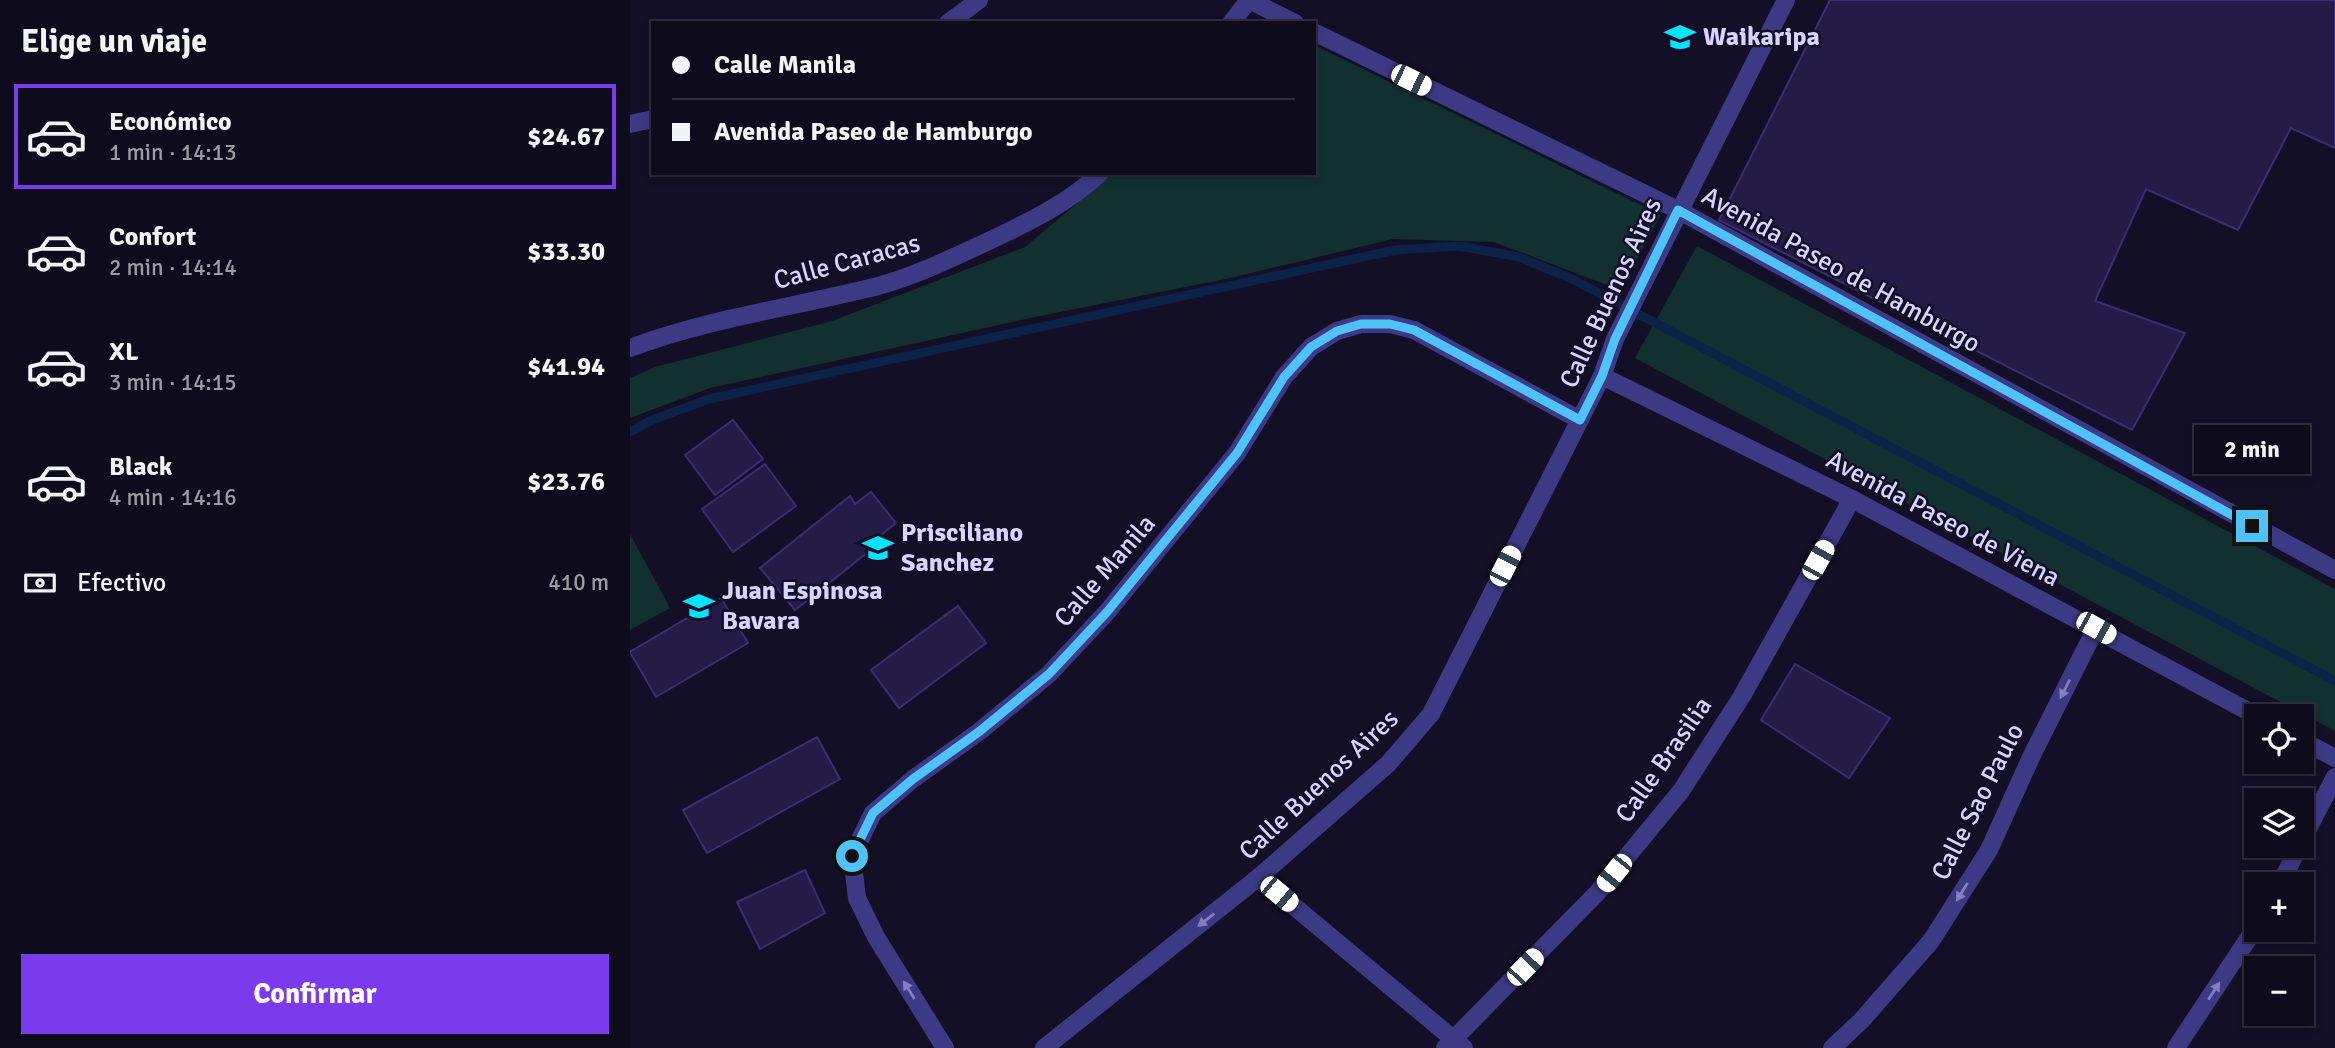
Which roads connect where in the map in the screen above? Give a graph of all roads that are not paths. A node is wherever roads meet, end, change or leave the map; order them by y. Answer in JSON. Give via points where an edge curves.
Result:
{"nodes":[{"id":1,"x":979,"y":0,"type":"edge"},
{"id":2,"x":1249,"y":0,"type":"edge"},
{"id":3,"x":1786,"y":0,"type":"edge"},
{"id":4,"x":951,"y":21,"type":"edge"},
{"id":5,"x":1233,"y":21,"type":"edge"},
{"id":6,"x":1291,"y":21,"type":"edge"},
{"id":7,"x":1316,"y":33,"type":"edge"},
{"id":8,"x":651,"y":120,"type":"edge"},
{"id":9,"x":630,"y":124,"type":"edge"},
{"id":10,"x":1098,"y":175,"type":"edge"},
{"id":11,"x":1678,"y":210,"type":"junction"},
{"id":12,"x":630,"y":348,"type":"edge"},
{"id":13,"x":1602,"y":376,"type":"junction"},
{"id":14,"x":1580,"y":420,"type":"junction"},
{"id":15,"x":1852,"y":499,"type":"junction"},
{"id":16,"x":2335,"y":570,"type":"edge"},
{"id":17,"x":2096,"y":628,"type":"junction"},
{"id":18,"x":2244,"y":709,"type":"edge"},
{"id":19,"x":2314,"y":747,"type":"edge"},
{"id":20,"x":2335,"y":758,"type":"edge"},
{"id":21,"x":2335,"y":776,"type":"edge"},
{"id":22,"x":2314,"y":817,"type":"edge"},
{"id":23,"x":1259,"y":877,"type":"junction"},
{"id":24,"x":2246,"y":942,"type":"edge"},
{"id":25,"x":1454,"y":1045,"type":"edge"},
{"id":26,"x":945,"y":1048,"type":"edge"},
{"id":27,"x":1044,"y":1048,"type":"edge"},
{"id":28,"x":1832,"y":1048,"type":"edge"},
{"id":29,"x":2176,"y":1048,"type":"edge"}],
"edges":[{"from":1,"to":4,"type":"street"},
{"from":2,"to":5,"type":"street"},
{"from":2,"to":6,"type":"street"},
{"from":3,"to":11,"type":"street","name":"Calle Buenos Aires"},
{"from":7,"to":11,"type":"street","name":"Avenida Paseo de Hamburgo"},
{"from":8,"to":9,"type":"street"},
{"from":10,"to":12,"type":"street","name":"Calle Caracas","via":[[1025,224],[925,271]]},
{"from":11,"to":13,"type":"street","name":"Calle Buenos Aires","via":[[1615,339]]},
{"from":11,"to":16,"type":"street","name":"Avenida Paseo de Hamburgo"},
{"from":13,"to":14,"type":"street","name":"Calle Buenos Aires"},
{"from":13,"to":15,"type":"street","name":"Avenida Paseo de Viena"},
{"from":14,"to":23,"type":"street","name":"Calle Buenos Aires","via":[[1431,714],[1388,764]]},
{"from":26,"to":14,"type":"street","name":"Calle Manila","one_way":true,"via":[[857,898],[852,856],[873,813],[1057,665],[1107,612],[1237,453],[1284,377],[1311,347],[1337,331],[1361,324],[1414,330]]},
{"from":15,"to":17,"type":"street","name":"Avenida Paseo de Viena"},
{"from":15,"to":25,"type":"street","name":"Calle Brasilia","via":[[1742,696],[1681,791],[1597,893]]},
{"from":17,"to":18,"type":"street","name":"Avenida Paseo de Viena"},
{"from":17,"to":28,"type":"street","name":"Calle Sao Paulo","one_way":true,"via":[[1982,861],[1931,942]]},
{"from":19,"to":20,"type":"street"},
{"from":21,"to":22,"type":"street"},
{"from":23,"to":25,"type":"street"},
{"from":23,"to":27,"type":"street","name":"Calle Buenos Aires","one_way":true},
{"from":29,"to":24,"type":"street","one_way":true}]}
